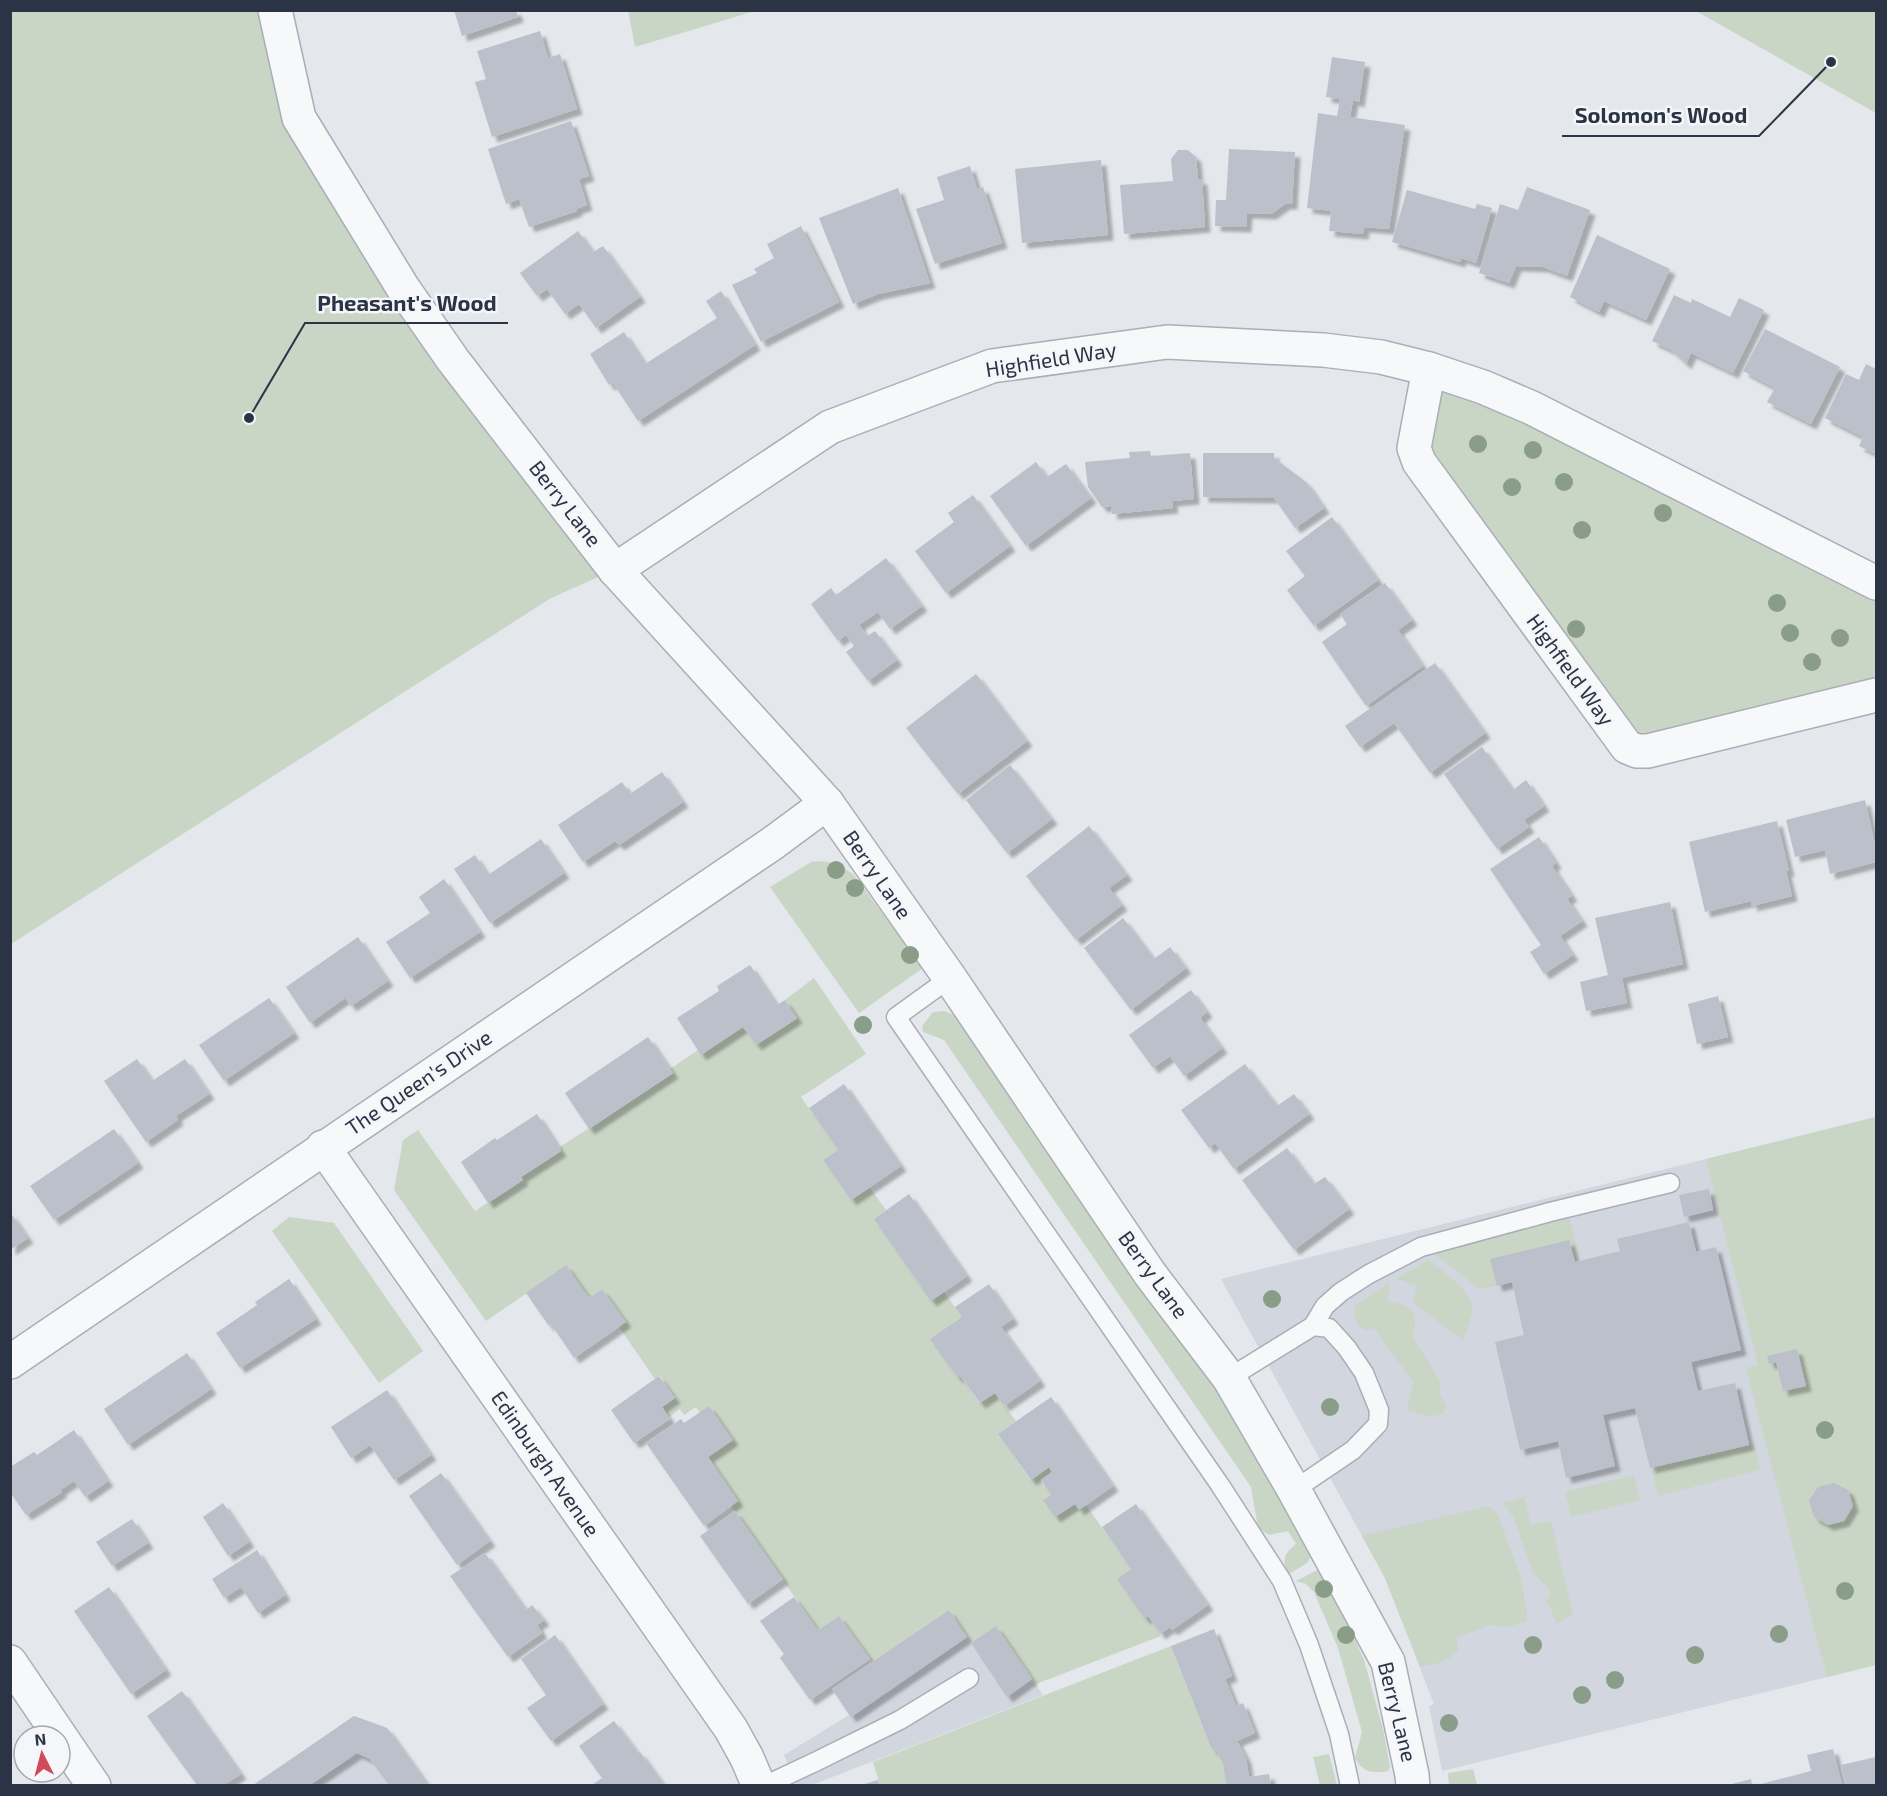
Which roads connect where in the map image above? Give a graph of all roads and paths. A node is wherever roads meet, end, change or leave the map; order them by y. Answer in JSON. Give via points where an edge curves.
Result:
{"nodes":[{"id":1,"x":275,"y":10,"type":"edge"},
{"id":2,"x":1429,"y":369,"type":"junction"},
{"id":3,"x":615,"y":570,"type":"junction"},
{"id":4,"x":1876,"y":583,"type":"edge"},
{"id":5,"x":1876,"y":695,"type":"edge"},
{"id":6,"x":827,"y":803,"type":"junction"},
{"id":7,"x":950,"y":978,"type":"junction"},
{"id":8,"x":323,"y":1148,"type":"junction"},
{"id":9,"x":1670,"y":1182,"type":"dead end"},
{"id":10,"x":1313,"y":1326,"type":"junction"},
{"id":11,"x":10,"y":1362,"type":"edge"},
{"id":12,"x":1229,"y":1378,"type":"junction"},
{"id":13,"x":1294,"y":1490,"type":"junction"},
{"id":14,"x":10,"y":1662,"type":"edge"},
{"id":15,"x":969,"y":1678,"type":"dead end"},
{"id":16,"x":94,"y":1785,"type":"edge"},
{"id":17,"x":759,"y":1785,"type":"edge"},
{"id":18,"x":764,"y":1785,"type":"edge"},
{"id":19,"x":1350,"y":1785,"type":"edge"},
{"id":20,"x":1413,"y":1785,"type":"edge"}],
"edges":[{"from":1,"to":3,"type":"street","name":"Berry Lane","via":[[299,118],[305,128],[434,333]]},
{"from":2,"to":3,"type":"street","name":"Highfield Way","via":[[1381,357],[1323,350],[1167,342],[992,366],[830,427]]},
{"from":2,"to":4,"type":"street","name":"Highfield Way","via":[[1532,408]]},
{"from":2,"to":5,"type":"street","name":"Highfield Way","via":[[1414,448],[1419,462],[1627,747],[1648,751]]},
{"from":3,"to":6,"type":"street","name":"Berry Lane"},
{"from":6,"to":7,"type":"street","name":"Berry Lane"},
{"from":6,"to":8,"type":"street","name":"The Queen's Drive"},
{"from":7,"to":12,"type":"street","name":"Berry Lane","via":[[1150,1274]]},
{"from":7,"to":19,"type":"lane","via":[[896,1017],[1220,1485],[1282,1581],[1339,1734]]},
{"from":8,"to":11,"type":"street","name":"The Queen's Drive"},
{"from":8,"to":17,"type":"street","name":"Edinburgh Avenue","via":[[730,1729]]},
{"from":9,"to":10,"type":"lane","via":[[1421,1247],[1341,1292],[1325,1306]]},
{"from":10,"to":12,"type":"lane"},
{"from":10,"to":13,"type":"lane","via":[[1329,1328],[1364,1373],[1379,1410],[1378,1424],[1353,1450]]},
{"from":12,"to":13,"type":"street","name":"Berry Lane"},
{"from":13,"to":20,"type":"street","name":"Berry Lane","via":[[1388,1662]]},
{"from":14,"to":16,"type":"street"},
{"from":15,"to":18,"type":"lane","via":[[900,1720]]}]}
